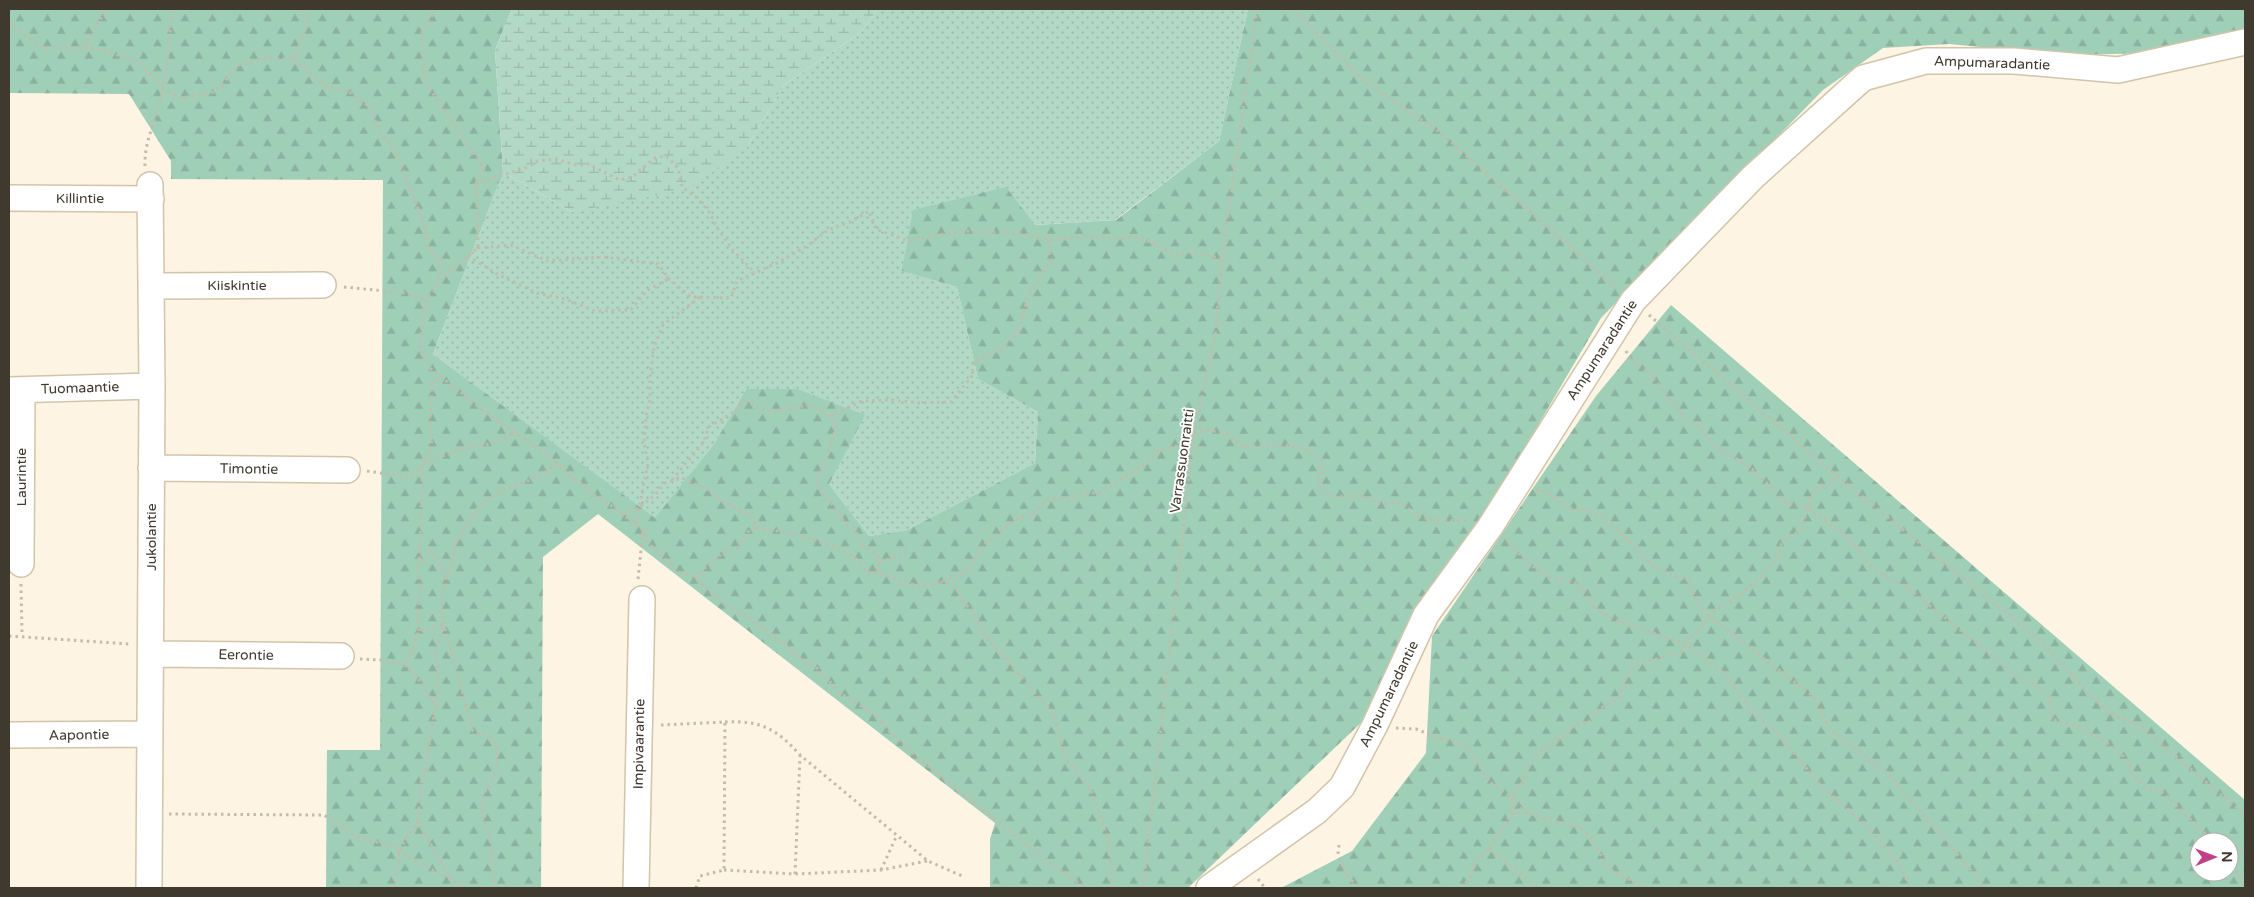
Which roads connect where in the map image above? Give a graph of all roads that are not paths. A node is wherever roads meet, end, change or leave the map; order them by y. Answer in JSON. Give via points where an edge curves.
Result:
{"nodes":[{"id":1,"x":2245,"y":42,"type":"edge"},
{"id":2,"x":147,"y":194,"type":"joint"},
{"id":3,"x":9,"y":198,"type":"edge"},
{"id":4,"x":322,"y":285,"type":"road end"},
{"id":5,"x":152,"y":286,"type":"junction"},
{"id":6,"x":152,"y":386,"type":"junction"},
{"id":7,"x":15,"y":390,"type":"edge"},
{"id":8,"x":151,"y":468,"type":"junction"},
{"id":9,"x":347,"y":470,"type":"road end"},
{"id":10,"x":21,"y":564,"type":"road end"},
{"id":11,"x":642,"y":599,"type":"road end"},
{"id":12,"x":144,"y":649,"type":"junction"},
{"id":13,"x":341,"y":656,"type":"road end"},
{"id":14,"x":150,"y":734,"type":"junction"},
{"id":15,"x":9,"y":736,"type":"edge"},
{"id":16,"x":149,"y":888,"type":"edge"},
{"id":17,"x":636,"y":888,"type":"edge"},
{"id":18,"x":1208,"y":888,"type":"edge"}],
"edges":[{"from":1,"to":18,"type":"street","name":"Ampumaradantie","via":[[2118,70],[2014,61],[1926,61],[1863,78],[1753,177],[1632,301],[1490,527],[1426,615],[1342,787],[1317,811]]},
{"from":2,"to":3,"type":"street","name":"Killintie"},
{"from":2,"to":5,"type":"street","name":"Jukolantie"},
{"from":4,"to":5,"type":"street","name":"Kiiskintie"},
{"from":5,"to":6,"type":"street","name":"Jukolantie"},
{"from":6,"to":7,"type":"street","name":"Tuomaantie"},
{"from":6,"to":8,"type":"street","name":"Jukolantie"},
{"from":7,"to":10,"type":"street","name":"Laurintie"},
{"from":8,"to":9,"type":"street","name":"Timontie"},
{"from":8,"to":12,"type":"street","name":"Jukolantie"},
{"from":11,"to":17,"type":"street","name":"Impivaarantie"},
{"from":12,"to":13,"type":"street","name":"Eerontie"},
{"from":12,"to":14,"type":"street","name":"Jukolantie"},
{"from":14,"to":15,"type":"street","name":"Aapontie"},
{"from":14,"to":16,"type":"street","name":"Jukolantie"}]}
